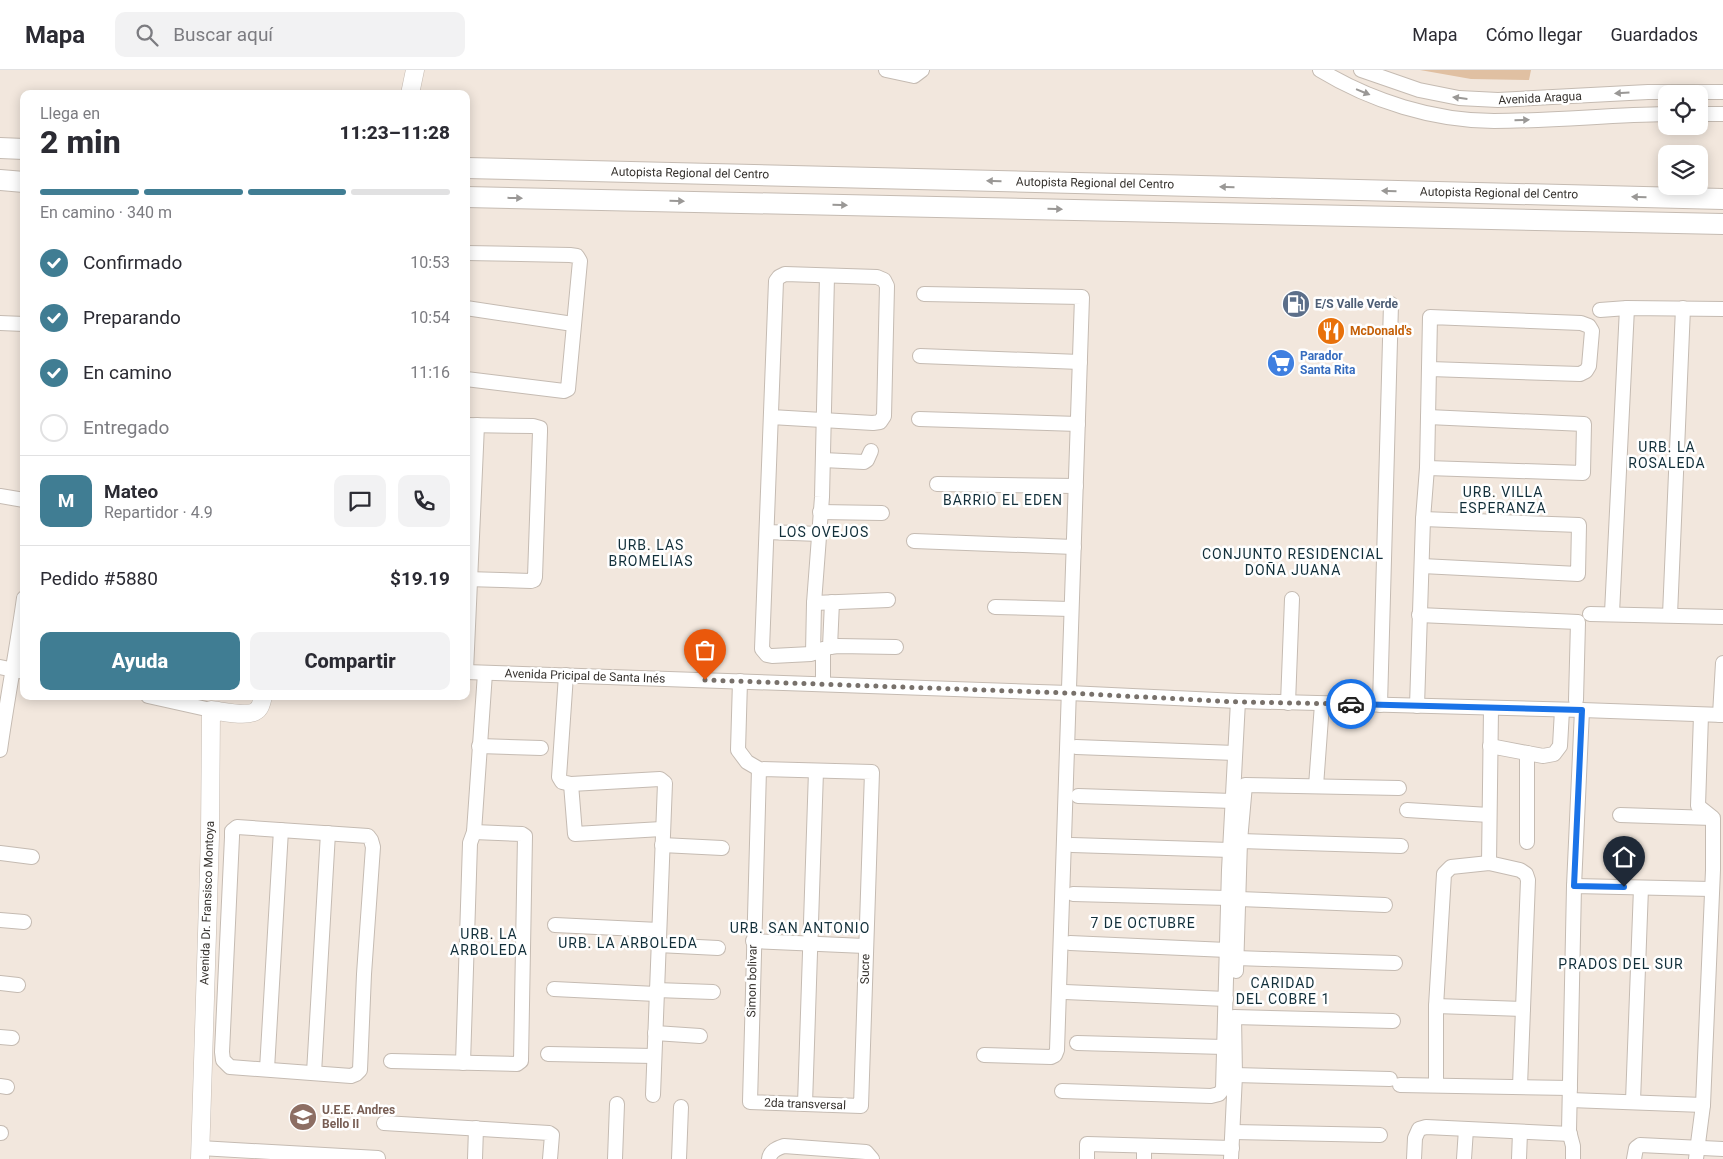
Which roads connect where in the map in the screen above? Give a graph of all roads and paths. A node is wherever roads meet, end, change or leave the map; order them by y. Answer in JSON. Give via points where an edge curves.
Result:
{"nodes":[{"id":1,"x":415,"y":70,"type":"edge"},
{"id":2,"x":886,"y":70,"type":"edge"},
{"id":3,"x":922,"y":70,"type":"edge"},
{"id":4,"x":1320,"y":70,"type":"edge"},
{"id":5,"x":1361,"y":70,"type":"edge"},
{"id":6,"x":411,"y":90,"type":"edge"},
{"id":7,"x":1648,"y":92,"type":"junction"},
{"id":8,"x":1723,"y":92,"type":"edge"},
{"id":9,"x":1658,"y":114,"type":"edge"},
{"id":10,"x":1708,"y":114,"type":"edge"},
{"id":11,"x":1723,"y":114,"type":"edge"},
{"id":12,"x":1649,"y":115,"type":"junction"},
{"id":13,"x":0,"y":148,"type":"edge"},
{"id":14,"x":20,"y":150,"type":"edge"},
{"id":15,"x":470,"y":168,"type":"edge"},
{"id":16,"x":0,"y":180,"type":"edge"},
{"id":17,"x":20,"y":182,"type":"edge"},
{"id":18,"x":470,"y":197,"type":"edge"},
{"id":19,"x":1723,"y":199,"type":"edge"},
{"id":20,"x":1723,"y":224,"type":"edge"},
{"id":21,"x":470,"y":253,"type":"edge"},
{"id":22,"x":827,"y":276,"type":"junction"},
{"id":23,"x":924,"y":294,"type":"dead end"},
{"id":24,"x":1391,"y":304,"type":"dead end"},
{"id":25,"x":1627,"y":308,"type":"junction"},
{"id":26,"x":1683,"y":308,"type":"junction"},
{"id":27,"x":470,"y":309,"type":"edge"},
{"id":28,"x":1723,"y":309,"type":"edge"},
{"id":29,"x":1600,"y":310,"type":"dead end"},
{"id":30,"x":0,"y":323,"type":"edge"},
{"id":31,"x":20,"y":324,"type":"edge"},
{"id":32,"x":573,"y":324,"type":"junction"},
{"id":33,"x":920,"y":356,"type":"dead end"},
{"id":34,"x":1080,"y":362,"type":"junction"},
{"id":35,"x":1430,"y":369,"type":"junction"},
{"id":36,"x":470,"y":379,"type":"edge"},
{"id":37,"x":771,"y":417,"type":"junction"},
{"id":38,"x":1428,"y":418,"type":"junction"},
{"id":39,"x":919,"y":419,"type":"dead end"},
{"id":40,"x":824,"y":420,"type":"junction"},
{"id":41,"x":1078,"y":424,"type":"junction"},
{"id":42,"x":471,"y":425,"type":"edge"},
{"id":43,"x":871,"y":451,"type":"dead end"},
{"id":44,"x":823,"y":460,"type":"junction"},
{"id":45,"x":1427,"y":468,"type":"junction"},
{"id":46,"x":470,"y":476,"type":"edge"},
{"id":47,"x":937,"y":484,"type":"dead end"},
{"id":48,"x":1076,"y":486,"type":"junction"},
{"id":49,"x":0,"y":496,"type":"edge"},
{"id":50,"x":20,"y":499,"type":"edge"},
{"id":51,"x":820,"y":512,"type":"junction"},
{"id":52,"x":882,"y":513,"type":"dead end"},
{"id":53,"x":1423,"y":519,"type":"junction"},
{"id":54,"x":766,"y":532,"type":"junction"},
{"id":55,"x":819,"y":534,"type":"junction"},
{"id":56,"x":914,"y":541,"type":"dead end"},
{"id":57,"x":1074,"y":547,"type":"junction"},
{"id":58,"x":1422,"y":566,"type":"junction"},
{"id":59,"x":470,"y":579,"type":"edge"},
{"id":60,"x":1292,"y":598,"type":"dead end"},
{"id":61,"x":888,"y":600,"type":"dead end"},
{"id":62,"x":832,"y":602,"type":"junction"},
{"id":63,"x":814,"y":603,"type":"junction"},
{"id":64,"x":995,"y":607,"type":"dead end"},
{"id":65,"x":1070,"y":609,"type":"junction"},
{"id":66,"x":1612,"y":613,"type":"junction"},
{"id":67,"x":1590,"y":614,"type":"dead end"},
{"id":68,"x":1419,"y":615,"type":"junction"},
{"id":69,"x":1670,"y":616,"type":"junction"},
{"id":70,"x":1723,"y":617,"type":"edge"},
{"id":71,"x":20,"y":626,"type":"edge"},
{"id":72,"x":896,"y":647,"type":"dead end"},
{"id":73,"x":822,"y":650,"type":"junction"},
{"id":74,"x":1723,"y":663,"type":"edge"},
{"id":75,"x":12,"y":670,"type":"edge"},
{"id":76,"x":470,"y":672,"type":"edge"},
{"id":77,"x":486,"y":673,"type":"junction"},
{"id":78,"x":566,"y":675,"type":"junction"},
{"id":79,"x":740,"y":681,"type":"junction"},
{"id":80,"x":823,"y":684,"type":"junction"},
{"id":81,"x":1068,"y":693,"type":"junction"},
{"id":82,"x":166,"y":700,"type":"edge"},
{"id":83,"x":262,"y":700,"type":"edge"},
{"id":84,"x":1238,"y":702,"type":"junction"},
{"id":85,"x":1288,"y":703,"type":"junction"},
{"id":86,"x":1322,"y":704,"type":"junction"},
{"id":87,"x":1380,"y":705,"type":"junction"},
{"id":88,"x":1579,"y":705,"type":"junction"},
{"id":89,"x":1417,"y":706,"type":"junction"},
{"id":90,"x":1491,"y":709,"type":"junction"},
{"id":91,"x":211,"y":710,"type":"junction"},
{"id":92,"x":1562,"y":710,"type":"junction"},
{"id":93,"x":1701,"y":715,"type":"junction"},
{"id":94,"x":1722,"y":715,"type":"edge"},
{"id":95,"x":479,"y":746,"type":"junction"},
{"id":96,"x":1490,"y":746,"type":"junction"},
{"id":97,"x":1076,"y":747,"type":"dead end"},
{"id":98,"x":541,"y":748,"type":"dead end"},
{"id":99,"x":0,"y":750,"type":"edge"},
{"id":100,"x":1235,"y":753,"type":"junction"},
{"id":101,"x":1527,"y":753,"type":"junction"},
{"id":102,"x":759,"y":769,"type":"junction"},
{"id":103,"x":816,"y":771,"type":"junction"},
{"id":104,"x":571,"y":784,"type":"junction"},
{"id":105,"x":1316,"y":786,"type":"junction"},
{"id":106,"x":1399,"y":788,"type":"dead end"},
{"id":107,"x":1078,"y":796,"type":"dead end"},
{"id":108,"x":1233,"y":801,"type":"junction"},
{"id":109,"x":1407,"y":810,"type":"dead end"},
{"id":110,"x":1488,"y":814,"type":"junction"},
{"id":111,"x":1620,"y":815,"type":"dead end"},
{"id":112,"x":1712,"y":818,"type":"junction"},
{"id":113,"x":281,"y":830,"type":"junction"},
{"id":114,"x":662,"y":830,"type":"junction"},
{"id":115,"x":474,"y":832,"type":"junction"},
{"id":116,"x":328,"y":833,"type":"junction"},
{"id":117,"x":210,"y":837,"type":"junction"},
{"id":118,"x":232,"y":837,"type":"junction"},
{"id":119,"x":1527,"y":842,"type":"dead end"},
{"id":120,"x":662,"y":845,"type":"junction"},
{"id":121,"x":1072,"y":845,"type":"dead end"},
{"id":122,"x":1235,"y":846,"type":"junction"},
{"id":123,"x":1401,"y":846,"type":"dead end"},
{"id":124,"x":722,"y":848,"type":"dead end"},
{"id":125,"x":0,"y":853,"type":"edge"},
{"id":126,"x":32,"y":857,"type":"dead end"},
{"id":127,"x":1489,"y":863,"type":"junction"},
{"id":128,"x":1574,"y":886,"type":"junction"},
{"id":129,"x":1641,"y":888,"type":"junction"},
{"id":130,"x":1711,"y":889,"type":"junction"},
{"id":131,"x":1073,"y":894,"type":"dead end"},
{"id":132,"x":1234,"y":899,"type":"junction"},
{"id":133,"x":1385,"y":905,"type":"dead end"},
{"id":134,"x":0,"y":920,"type":"edge"},
{"id":135,"x":24,"y":922,"type":"dead end"},
{"id":136,"x":555,"y":925,"type":"dead end"},
{"id":137,"x":659,"y":930,"type":"junction"},
{"id":138,"x":753,"y":941,"type":"junction"},
{"id":139,"x":1070,"y":942,"type":"dead end"},
{"id":140,"x":810,"y":944,"type":"junction"},
{"id":141,"x":658,"y":945,"type":"junction"},
{"id":142,"x":865,"y":946,"type":"junction"},
{"id":143,"x":718,"y":948,"type":"dead end"},
{"id":144,"x":1231,"y":954,"type":"junction"},
{"id":145,"x":1394,"y":963,"type":"dead end"},
{"id":146,"x":0,"y":983,"type":"edge"},
{"id":147,"x":18,"y":985,"type":"dead end"},
{"id":148,"x":554,"y":989,"type":"dead end"},
{"id":149,"x":656,"y":992,"type":"junction"},
{"id":150,"x":713,"y":992,"type":"dead end"},
{"id":151,"x":1065,"y":992,"type":"dead end"},
{"id":152,"x":1226,"y":999,"type":"junction"},
{"id":153,"x":1436,"y":1006,"type":"junction"},
{"id":154,"x":1523,"y":1009,"type":"junction"},
{"id":155,"x":1234,"y":1017,"type":"junction"},
{"id":156,"x":1393,"y":1021,"type":"dead end"},
{"id":157,"x":655,"y":1033,"type":"junction"},
{"id":158,"x":700,"y":1036,"type":"dead end"},
{"id":159,"x":1076,"y":1043,"type":"dead end"},
{"id":160,"x":1224,"y":1047,"type":"junction"},
{"id":161,"x":548,"y":1054,"type":"dead end"},
{"id":162,"x":984,"y":1055,"type":"dead end"},
{"id":163,"x":654,"y":1056,"type":"junction"},
{"id":164,"x":391,"y":1061,"type":"dead end"},
{"id":165,"x":463,"y":1063,"type":"junction"},
{"id":166,"x":267,"y":1070,"type":"junction"},
{"id":167,"x":314,"y":1073,"type":"junction"},
{"id":168,"x":1235,"y":1074,"type":"junction"},
{"id":169,"x":1436,"y":1085,"type":"junction"},
{"id":170,"x":1520,"y":1086,"type":"junction"},
{"id":171,"x":1062,"y":1091,"type":"dead end"},
{"id":172,"x":1570,"y":1094,"type":"junction"},
{"id":173,"x":653,"y":1095,"type":"dead end"},
{"id":174,"x":1633,"y":1101,"type":"junction"},
{"id":175,"x":750,"y":1102,"type":"joint"},
{"id":176,"x":617,"y":1104,"type":"dead end"},
{"id":177,"x":806,"y":1104,"type":"junction"},
{"id":178,"x":1703,"y":1105,"type":"junction"},
{"id":179,"x":861,"y":1106,"type":"joint"},
{"id":180,"x":681,"y":1107,"type":"dead end"},
{"id":181,"x":384,"y":1123,"type":"dead end"},
{"id":182,"x":476,"y":1128,"type":"junction"},
{"id":183,"x":1466,"y":1129,"type":"junction"},
{"id":184,"x":1233,"y":1132,"type":"junction"},
{"id":185,"x":1520,"y":1132,"type":"junction"},
{"id":186,"x":1570,"y":1134,"type":"junction"},
{"id":187,"x":1380,"y":1135,"type":"dead end"},
{"id":188,"x":1723,"y":1149,"type":"edge"},
{"id":189,"x":1144,"y":1152,"type":"edge"},
{"id":190,"x":1195,"y":1153,"type":"edge"},
{"id":191,"x":200,"y":1154,"type":"edge"},
{"id":192,"x":1232,"y":1154,"type":"edge"},
{"id":193,"x":1697,"y":1154,"type":"edge"},
{"id":194,"x":298,"y":1157,"type":"edge"},
{"id":195,"x":378,"y":1158,"type":"edge"},
{"id":196,"x":475,"y":1159,"type":"edge"},
{"id":197,"x":550,"y":1159,"type":"edge"},
{"id":198,"x":615,"y":1159,"type":"edge"},
{"id":199,"x":679,"y":1159,"type":"edge"},
{"id":200,"x":770,"y":1159,"type":"edge"},
{"id":201,"x":872,"y":1159,"type":"edge"},
{"id":202,"x":1087,"y":1159,"type":"edge"},
{"id":203,"x":1414,"y":1159,"type":"edge"},
{"id":204,"x":1464,"y":1159,"type":"edge"},
{"id":205,"x":1519,"y":1159,"type":"edge"},
{"id":206,"x":1573,"y":1159,"type":"edge"},
{"id":207,"x":1634,"y":1159,"type":"edge"}],
"edges":[{"from":1,"to":6,"type":"main road"},
{"from":2,"to":3,"type":"street","via":[[914,76]]},
{"from":4,"to":12,"type":"street","name":"Avenida Aragua","one_way":true,"via":[[1341,83],[1394,104],[1456,118],[1493,121]]},
{"from":7,"to":5,"type":"street","name":"Avenida Aragua","one_way":true,"via":[[1498,100],[1459,98],[1419,90]]},
{"from":7,"to":8,"type":"street","name":"Avenida Aragua"},
{"from":7,"to":12,"type":"street"},
{"from":9,"to":12,"type":"street","name":"Avenida Aragua"},
{"from":10,"to":11,"type":"street"},
{"from":13,"to":14,"type":"highway"},
{"from":19,"to":15,"type":"highway","name":"Autopista Regional del Centro","one_way":true},
{"from":16,"to":17,"type":"highway"},
{"from":18,"to":20,"type":"highway","name":"Autopista Regional del Centro","one_way":true},
{"from":21,"to":32,"type":"street","via":[[577,256],[580,261]]},
{"from":22,"to":37,"type":"street","via":[[785,274],[776,281]]},
{"from":22,"to":40,"type":"street"},
{"from":22,"to":40,"type":"street","via":[[877,277],[887,286],[885,406],[880,422]]},
{"from":23,"to":34,"type":"street","via":[[1082,297]]},
{"from":24,"to":87,"type":"street"},
{"from":25,"to":26,"type":"street"},
{"from":25,"to":29,"type":"street"},
{"from":25,"to":66,"type":"street"},
{"from":26,"to":28,"type":"street"},
{"from":26,"to":69,"type":"street"},
{"from":27,"to":32,"type":"street"},
{"from":30,"to":31,"type":"street"},
{"from":32,"to":36,"type":"street","via":[[568,389]]},
{"from":33,"to":34,"type":"street"},
{"from":34,"to":41,"type":"street"},
{"from":35,"to":35,"type":"street","via":[[1580,374],[1589,366],[1592,330],[1581,323],[1430,317]]},
{"from":35,"to":38,"type":"street"},
{"from":37,"to":40,"type":"street"},
{"from":37,"to":54,"type":"street"},
{"from":38,"to":45,"type":"street"},
{"from":38,"to":45,"type":"street","via":[[1584,424],[1582,473]]},
{"from":39,"to":41,"type":"street"},
{"from":40,"to":44,"type":"street"},
{"from":41,"to":48,"type":"street"},
{"from":42,"to":46,"type":"street"},
{"from":42,"to":59,"type":"street","via":[[540,428],[534,580]]},
{"from":43,"to":44,"type":"street","via":[[864,462]]},
{"from":44,"to":51,"type":"street"},
{"from":45,"to":53,"type":"street"},
{"from":47,"to":48,"type":"street"},
{"from":48,"to":57,"type":"street"},
{"from":49,"to":50,"type":"street"},
{"from":51,"to":52,"type":"street"},
{"from":51,"to":55,"type":"street"},
{"from":53,"to":58,"type":"street"},
{"from":53,"to":58,"type":"street","via":[[1579,525],[1578,574]]},
{"from":54,"to":55,"type":"street"},
{"from":54,"to":73,"type":"street","via":[[763,652],[772,656]]},
{"from":55,"to":63,"type":"street"},
{"from":56,"to":57,"type":"street"},
{"from":57,"to":65,"type":"street"},
{"from":58,"to":68,"type":"street"},
{"from":60,"to":85,"type":"street"},
{"from":61,"to":62,"type":"street"},
{"from":62,"to":63,"type":"street"},
{"from":62,"to":73,"type":"street"},
{"from":63,"to":73,"type":"street"},
{"from":64,"to":65,"type":"street"},
{"from":65,"to":81,"type":"street"},
{"from":66,"to":67,"type":"street"},
{"from":66,"to":69,"type":"street"},
{"from":68,"to":88,"type":"street","via":[[1578,622]]},
{"from":68,"to":89,"type":"street"},
{"from":69,"to":70,"type":"street"},
{"from":71,"to":75,"type":"street"},
{"from":72,"to":73,"type":"street"},
{"from":73,"to":80,"type":"street"},
{"from":74,"to":94,"type":"street"},
{"from":75,"to":99,"type":"street"},
{"from":76,"to":77,"type":"street","name":"Avenida Pricipal de Santa Inés"},
{"from":77,"to":78,"type":"street","name":"Avenida Pricipal de Santa Inés"},
{"from":77,"to":95,"type":"street"},
{"from":78,"to":79,"type":"street","name":"Avenida Pricipal de Santa Inés"},
{"from":78,"to":104,"type":"street","via":[[559,777],[562,782]]},
{"from":79,"to":80,"type":"street","name":"Avenida Pricipal de Santa Inés"},
{"from":79,"to":102,"type":"street","via":[[738,750],[747,762]]},
{"from":80,"to":81,"type":"street","name":"Avenida Pricipal de Santa Inés"},
{"from":81,"to":84,"type":"street","name":"Avenida Pricipal de Santa Inés"},
{"from":81,"to":162,"type":"street","via":[[1057,1050],[1051,1057]]},
{"from":82,"to":91,"type":"street"},
{"from":83,"to":91,"type":"main road","via":[[259,709],[252,713]]},
{"from":84,"to":85,"type":"street","name":"Avenida Pricipal de Santa Inés"},
{"from":84,"to":100,"type":"street"},
{"from":85,"to":86,"type":"street","name":"Avenida Pricipal de Santa Inés"},
{"from":86,"to":87,"type":"street","name":"Avenida Pricipal de Santa Inés"},
{"from":86,"to":105,"type":"street"},
{"from":87,"to":89,"type":"street","name":"Avenida Pricipal de Santa Inés"},
{"from":88,"to":92,"type":"street","name":"Avenida Pricipal de Santa Inés"},
{"from":88,"to":93,"type":"street","name":"Avenida Pricipal de Santa Inés"},
{"from":88,"to":128,"type":"street"},
{"from":89,"to":90,"type":"street","name":"Avenida Pricipal de Santa Inés"},
{"from":90,"to":92,"type":"street","name":"Avenida Pricipal de Santa Inés"},
{"from":90,"to":96,"type":"street"},
{"from":91,"to":117,"type":"main road","name":"Avenida Dr. Fransisco Montoya"},
{"from":92,"to":101,"type":"street","via":[[1560,746],[1554,754]]},
{"from":93,"to":94,"type":"street","name":"Avenida Pricipal de Santa Inés"},
{"from":93,"to":112,"type":"street","via":[[1698,806]]},
{"from":95,"to":98,"type":"street"},
{"from":95,"to":115,"type":"street"},
{"from":96,"to":101,"type":"street"},
{"from":96,"to":110,"type":"street"},
{"from":97,"to":100,"type":"street"},
{"from":100,"to":108,"type":"street"},
{"from":101,"to":119,"type":"street"},
{"from":102,"to":103,"type":"street"},
{"from":102,"to":138,"type":"street","name":"Simon bolivar"},
{"from":103,"to":140,"type":"street"},
{"from":103,"to":142,"type":"street","name":"Sucre","via":[[872,772]]},
{"from":104,"to":114,"type":"street","via":[[576,834]]},
{"from":104,"to":114,"type":"street","via":[[664,781]]},
{"from":105,"to":106,"type":"street"},
{"from":105,"to":122,"type":"street","via":[[1245,784]]},
{"from":107,"to":108,"type":"street"},
{"from":108,"to":122,"type":"street"},
{"from":109,"to":110,"type":"street"},
{"from":110,"to":127,"type":"street"},
{"from":111,"to":112,"type":"street"},
{"from":112,"to":130,"type":"street"},
{"from":113,"to":116,"type":"street"},
{"from":113,"to":118,"type":"street","via":[[237,827]]},
{"from":113,"to":166,"type":"street"},
{"from":114,"to":120,"type":"street"},
{"from":115,"to":165,"type":"street","via":[[470,842]]},
{"from":115,"to":165,"type":"street","via":[[525,836],[521,1061],[517,1064]]},
{"from":116,"to":167,"type":"street"},
{"from":116,"to":167,"type":"street","via":[[368,836],[372,844],[360,1070],[351,1076]]},
{"from":117,"to":118,"type":"street"},
{"from":117,"to":191,"type":"main road","name":"Avenida Dr. Fransisco Montoya"},
{"from":118,"to":166,"type":"street","via":[[222,1057],[230,1067]]},
{"from":120,"to":124,"type":"street"},
{"from":120,"to":137,"type":"street"},
{"from":121,"to":122,"type":"street"},
{"from":122,"to":123,"type":"street"},
{"from":122,"to":132,"type":"street"},
{"from":125,"to":126,"type":"street"},
{"from":127,"to":153,"type":"street","via":[[1451,867],[1444,874]]},
{"from":127,"to":154,"type":"street","via":[[1520,870],[1528,880]]},
{"from":128,"to":129,"type":"street"},
{"from":128,"to":172,"type":"street"},
{"from":129,"to":130,"type":"street"},
{"from":129,"to":174,"type":"street"},
{"from":130,"to":178,"type":"street"},
{"from":131,"to":132,"type":"street"},
{"from":132,"to":133,"type":"street"},
{"from":132,"to":144,"type":"street"},
{"from":134,"to":135,"type":"street"},
{"from":136,"to":137,"type":"street"},
{"from":137,"to":141,"type":"street"},
{"from":138,"to":140,"type":"street"},
{"from":138,"to":175,"type":"street","name":"Simon bolivar"},
{"from":139,"to":144,"type":"street"},
{"from":140,"to":142,"type":"street"},
{"from":140,"to":177,"type":"street"},
{"from":141,"to":143,"type":"street"},
{"from":141,"to":149,"type":"street"},
{"from":142,"to":179,"type":"street","name":"Sucre"},
{"from":144,"to":145,"type":"street"},
{"from":144,"to":152,"type":"street"},
{"from":144,"to":155,"type":"street"},
{"from":146,"to":147,"type":"street"},
{"from":148,"to":149,"type":"street"},
{"from":149,"to":150,"type":"street"},
{"from":149,"to":157,"type":"street"},
{"from":151,"to":152,"type":"street"},
{"from":152,"to":160,"type":"street"},
{"from":153,"to":154,"type":"street"},
{"from":153,"to":169,"type":"street"},
{"from":154,"to":170,"type":"street"},
{"from":155,"to":156,"type":"street"},
{"from":155,"to":168,"type":"street"},
{"from":157,"to":158,"type":"street"},
{"from":157,"to":163,"type":"street"},
{"from":159,"to":160,"type":"street"},
{"from":160,"to":171,"type":"street","via":[[1224,1086],[1214,1096]]},
{"from":161,"to":163,"type":"street"},
{"from":163,"to":173,"type":"street"},
{"from":164,"to":165,"type":"street"},
{"from":166,"to":167,"type":"street"},
{"from":168,"to":169,"type":"street"},
{"from":168,"to":184,"type":"street"},
{"from":169,"to":170,"type":"street"},
{"from":170,"to":172,"type":"street"},
{"from":172,"to":174,"type":"street"},
{"from":172,"to":186,"type":"street"},
{"from":174,"to":178,"type":"street"},
{"from":175,"to":177,"type":"street","name":"2da transversal"},
{"from":176,"to":198,"type":"street"},
{"from":177,"to":179,"type":"street","name":"2da transversal"},
{"from":178,"to":193,"type":"street"},
{"from":180,"to":199,"type":"street"},
{"from":181,"to":182,"type":"street"},
{"from":182,"to":196,"type":"street"},
{"from":182,"to":197,"type":"street","via":[[549,1133],[552,1135]]},
{"from":183,"to":185,"type":"street"},
{"from":183,"to":203,"type":"street","via":[[1419,1129]]},
{"from":183,"to":204,"type":"street"},
{"from":184,"to":187,"type":"street"},
{"from":184,"to":192,"type":"street"},
{"from":185,"to":186,"type":"street"},
{"from":185,"to":205,"type":"street"},
{"from":186,"to":206,"type":"street","via":[[1574,1146]]},
{"from":188,"to":193,"type":"street"},
{"from":189,"to":190,"type":"street"},
{"from":189,"to":202,"type":"street","via":[[1087,1144]]},
{"from":190,"to":192,"type":"street"},
{"from":191,"to":194,"type":"street"},
{"from":193,"to":207,"type":"street","via":[[1640,1145]]},
{"from":194,"to":195,"type":"street","via":[[314,1153]]},
{"from":200,"to":201,"type":"street","via":[[776,1148],[784,1146],[866,1152]]}]}
